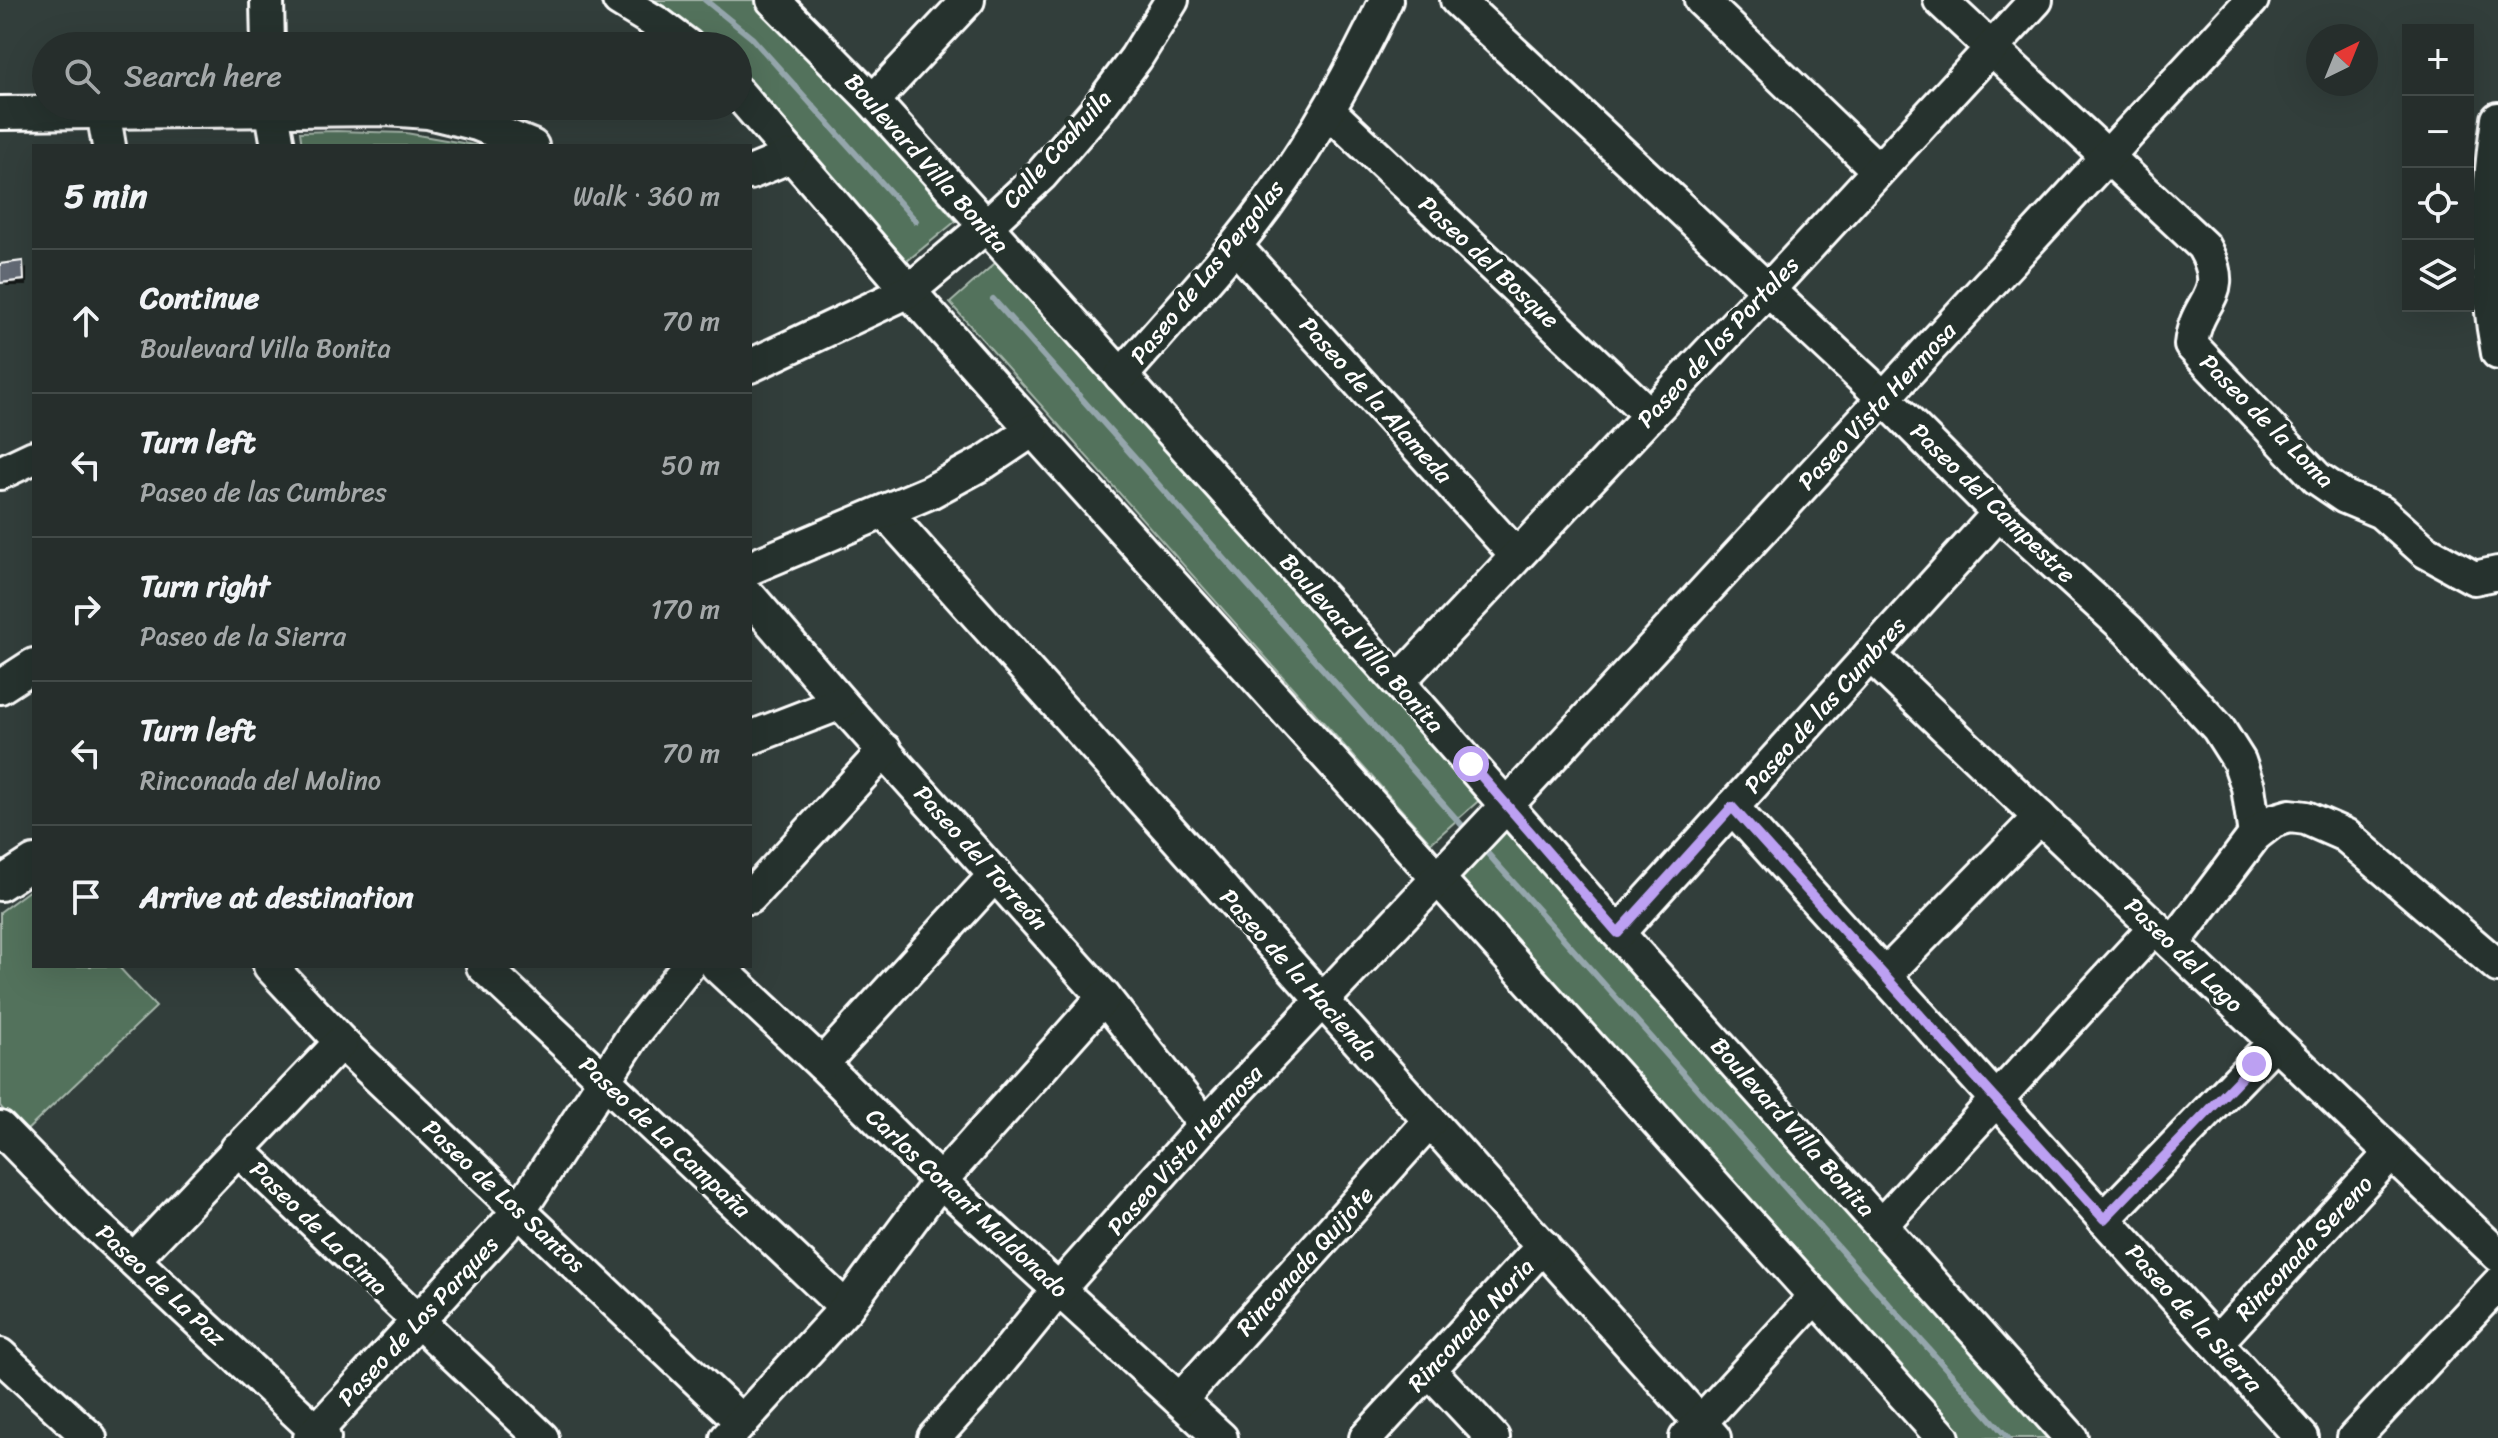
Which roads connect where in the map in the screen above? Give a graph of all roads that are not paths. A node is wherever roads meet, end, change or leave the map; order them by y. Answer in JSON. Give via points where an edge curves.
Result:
{"nodes":[{"id":1,"x":267,"y":0,"type":"edge"},
{"id":2,"x":619,"y":0,"type":"edge"},
{"id":3,"x":773,"y":0,"type":"edge"},
{"id":4,"x":968,"y":0,"type":"edge"},
{"id":5,"x":1172,"y":0,"type":"edge"},
{"id":6,"x":1386,"y":0,"type":"edge"},
{"id":7,"x":1457,"y":0,"type":"edge"},
{"id":8,"x":1701,"y":0,"type":"edge"},
{"id":9,"x":1940,"y":0,"type":"edge"},
{"id":10,"x":2036,"y":0,"type":"edge"},
{"id":11,"x":2252,"y":0,"type":"edge"},
{"id":12,"x":268,"y":32,"type":"edge"},
{"id":13,"x":669,"y":32,"type":"edge"},
{"id":14,"x":1991,"y":49,"type":"junction"},
{"id":15,"x":873,"y":101,"type":"junction"},
{"id":16,"x":752,"y":110,"type":"edge"},
{"id":17,"x":1329,"y":111,"type":"junction"},
{"id":18,"x":32,"y":112,"type":"edge"},
{"id":19,"x":0,"y":113,"type":"edge"},
{"id":20,"x":2498,"y":119,"type":"edge"},
{"id":21,"x":105,"y":120,"type":"edge"},
{"id":22,"x":274,"y":120,"type":"edge"},
{"id":23,"x":461,"y":120,"type":"edge"},
{"id":24,"x":109,"y":144,"type":"edge"},
{"id":25,"x":278,"y":144,"type":"edge"},
{"id":26,"x":527,"y":144,"type":"edge"},
{"id":27,"x":791,"y":156,"type":"junction"},
{"id":28,"x":2107,"y":159,"type":"junction"},
{"id":29,"x":1877,"y":169,"type":"junction"},
{"id":30,"x":752,"y":172,"type":"edge"},
{"id":31,"x":980,"y":230,"type":"junction"},
{"id":32,"x":1235,"y":246,"type":"junction"},
{"id":33,"x":914,"y":287,"type":"junction"},
{"id":34,"x":1768,"y":290,"type":"junction"},
{"id":35,"x":2498,"y":353,"type":"edge"},
{"id":36,"x":752,"y":365,"type":"edge"},
{"id":37,"x":1121,"y":376,"type":"junction"},
{"id":38,"x":1884,"y":398,"type":"junction"},
{"id":39,"x":1649,"y":414,"type":"junction"},
{"id":40,"x":1033,"y":430,"type":"junction"},
{"id":41,"x":885,"y":512,"type":"junction"},
{"id":42,"x":1999,"y":513,"type":"junction"},
{"id":43,"x":1516,"y":555,"type":"junction"},
{"id":44,"x":752,"y":567,"type":"edge"},
{"id":45,"x":2498,"y":573,"type":"edge"},
{"id":46,"x":752,"y":599,"type":"edge"},
{"id":47,"x":1870,"y":655,"type":"junction"},
{"id":48,"x":32,"y":666,"type":"edge"},
{"id":49,"x":1398,"y":682,"type":"junction"},
{"id":50,"x":0,"y":687,"type":"edge"},
{"id":51,"x":841,"y":703,"type":"junction"},
{"id":52,"x":752,"y":737,"type":"edge"},
{"id":53,"x":885,"y":750,"type":"junction"},
{"id":54,"x":1732,"y":807,"type":"junction"},
{"id":55,"x":1504,"y":808,"type":"junction"},
{"id":56,"x":2040,"y":817,"type":"junction"},
{"id":57,"x":2255,"y":835,"type":"junction"},
{"id":58,"x":32,"y":863,"type":"edge"},
{"id":59,"x":1441,"y":873,"type":"junction"},
{"id":60,"x":996,"y":874,"type":"junction"},
{"id":61,"x":0,"y":884,"type":"edge"},
{"id":62,"x":752,"y":895,"type":"edge"},
{"id":63,"x":1618,"y":933,"type":"junction"},
{"id":64,"x":2164,"y":935,"type":"junction"},
{"id":65,"x":2498,"y":966,"type":"edge"},
{"id":66,"x":272,"y":968,"type":"edge"},
{"id":67,"x":485,"y":968,"type":"edge"},
{"id":68,"x":686,"y":968,"type":"edge"},
{"id":69,"x":719,"y":968,"type":"edge"},
{"id":70,"x":1884,"y":976,"type":"junction"},
{"id":71,"x":1104,"y":997,"type":"junction"},
{"id":72,"x":1322,"y":1000,"type":"junction"},
{"id":73,"x":341,"y":1042,"type":"junction"},
{"id":74,"x":2275,"y":1042,"type":"junction"},
{"id":75,"x":822,"y":1064,"type":"junction"},
{"id":76,"x":604,"y":1080,"type":"junction"},
{"id":77,"x":1996,"y":1100,"type":"junction"},
{"id":78,"x":1430,"y":1121,"type":"junction"},
{"id":79,"x":1205,"y":1125,"type":"junction"},
{"id":80,"x":0,"y":1128,"type":"edge"},
{"id":81,"x":237,"y":1149,"type":"junction"},
{"id":82,"x":2391,"y":1153,"type":"junction"},
{"id":83,"x":940,"y":1181,"type":"junction"},
{"id":84,"x":520,"y":1210,"type":"junction"},
{"id":85,"x":2104,"y":1219,"type":"junction"},
{"id":86,"x":1881,"y":1225,"type":"junction"},
{"id":87,"x":1543,"y":1246,"type":"junction"},
{"id":88,"x":2498,"y":1255,"type":"edge"},
{"id":89,"x":134,"y":1259,"type":"junction"},
{"id":90,"x":2498,"y":1284,"type":"edge"},
{"id":91,"x":1058,"y":1290,"type":"junction"},
{"id":92,"x":1815,"y":1297,"type":"junction"},
{"id":93,"x":846,"y":1308,"type":"junction"},
{"id":94,"x":419,"y":1322,"type":"junction"},
{"id":95,"x":2216,"y":1343,"type":"junction"},
{"id":96,"x":0,"y":1355,"type":"edge"},
{"id":97,"x":1429,"y":1370,"type":"junction"},
{"id":98,"x":1180,"y":1400,"type":"junction"},
{"id":99,"x":734,"y":1430,"type":"edge"},
{"id":100,"x":1700,"y":1433,"type":"edge"},
{"id":101,"x":317,"y":1436,"type":"edge"},
{"id":102,"x":90,"y":1438,"type":"edge"},
{"id":103,"x":542,"y":1438,"type":"edge"},
{"id":104,"x":934,"y":1438,"type":"edge"},
{"id":105,"x":1221,"y":1438,"type":"edge"},
{"id":106,"x":1366,"y":1438,"type":"edge"},
{"id":107,"x":1493,"y":1438,"type":"edge"},
{"id":108,"x":1943,"y":1438,"type":"edge"},
{"id":109,"x":2071,"y":1438,"type":"edge"},
{"id":110,"x":2302,"y":1438,"type":"edge"},
{"id":111,"x":2354,"y":1438,"type":"edge"}],
"edges":[{"from":1,"to":12,"type":"street"},
{"from":2,"to":13,"type":"street"},
{"from":3,"to":15,"type":"street","name":"Boulevard Villa Bonita"},
{"from":4,"to":15,"type":"street"},
{"from":5,"to":31,"type":"street","name":"Calle Coahuila","via":[[1097,110],[1041,175]]},
{"from":6,"to":17,"type":"street","name":"Paseo de Las Pergolas"},
{"from":7,"to":34,"type":"street","name":"Paseo del Campestre"},
{"from":8,"to":29,"type":"street"},
{"from":9,"to":14,"type":"street","name":"Paseo de la Loma"},
{"from":10,"to":14,"type":"street","name":"Paseo de los Portales"},
{"from":11,"to":28,"type":"street","name":"Paseo Vista Hermosa"},
{"from":14,"to":28,"type":"street","name":"Paseo de la Loma"},
{"from":14,"to":29,"type":"street","name":"Paseo de los Portales"},
{"from":15,"to":31,"type":"street","name":"Boulevard Villa Bonita"},
{"from":16,"to":27,"type":"street"},
{"from":17,"to":32,"type":"street","name":"Paseo de Las Pergolas"},
{"from":17,"to":39,"type":"street","name":"Paseo del Bosque"},
{"from":18,"to":19,"type":"street"},
{"from":20,"to":35,"type":"street","via":[[2487,254]]},
{"from":21,"to":24,"type":"street"},
{"from":22,"to":25,"type":"street"},
{"from":23,"to":26,"type":"street"},
{"from":27,"to":30,"type":"street"},
{"from":27,"to":33,"type":"street"},
{"from":28,"to":38,"type":"street","name":"Paseo Vista Hermosa"},
{"from":28,"to":45,"type":"street","name":"Paseo de la Loma","via":[[2203,246],[2213,265],[2216,281],[2191,345],[2317,478],[2381,512],[2425,551],[2474,578]]},
{"from":29,"to":34,"type":"street","name":"Paseo de los Portales"},
{"from":31,"to":33,"type":"street","name":"Calle Coahuila"},
{"from":31,"to":37,"type":"street","name":"Boulevard Villa Bonita"},
{"from":32,"to":37,"type":"street","name":"Paseo de Las Pergolas"},
{"from":32,"to":43,"type":"street","name":"Paseo de la Alameda"},
{"from":33,"to":36,"type":"street","name":"Calle Coahuila"},
{"from":33,"to":40,"type":"street"},
{"from":34,"to":38,"type":"street","name":"Paseo del Campestre"},
{"from":34,"to":39,"type":"street","name":"Paseo de los Portales"},
{"from":37,"to":49,"type":"street","name":"Boulevard Villa Bonita"},
{"from":38,"to":42,"type":"street","name":"Paseo del Campestre"},
{"from":38,"to":55,"type":"street","name":"Paseo Vista Hermosa"},
{"from":39,"to":43,"type":"street","name":"Paseo de los Portales"},
{"from":40,"to":41,"type":"street","via":[[944,485]]},
{"from":40,"to":59,"type":"street"},
{"from":41,"to":44,"type":"street"},
{"from":41,"to":72,"type":"street","name":"Paseo de la Hacienda"},
{"from":42,"to":47,"type":"street","name":"Paseo de las Cumbres"},
{"from":42,"to":57,"type":"street","name":"Paseo del Campestre","via":[[2128,630],[2218,728],[2248,787]]},
{"from":43,"to":49,"type":"street","name":"Paseo de los Portales"},
{"from":46,"to":51,"type":"street","name":"Paseo del Torreón"},
{"from":47,"to":54,"type":"street","name":"Paseo de las Cumbres"},
{"from":47,"to":56,"type":"street","name":"Paseo del Lago"},
{"from":48,"to":50,"type":"street"},
{"from":49,"to":55,"type":"street","name":"Boulevard Villa Bonita"},
{"from":51,"to":52,"type":"street"},
{"from":51,"to":53,"type":"street","name":"Paseo del Torreón"},
{"from":53,"to":60,"type":"street","name":"Paseo del Torreón"},
{"from":53,"to":62,"type":"street"},
{"from":54,"to":63,"type":"street","name":"Paseo de las Cumbres"},
{"from":54,"to":70,"type":"street","name":"Paseo de la Sierra"},
{"from":55,"to":59,"type":"street","name":"Paseo Vista Hermosa"},
{"from":55,"to":63,"type":"street","name":"Boulevard Villa Bonita"},
{"from":56,"to":64,"type":"street","name":"Paseo del Lago"},
{"from":56,"to":70,"type":"street"},
{"from":57,"to":64,"type":"street"},
{"from":57,"to":65,"type":"street","via":[[2290,816],[2345,835]]},
{"from":58,"to":61,"type":"street"},
{"from":59,"to":72,"type":"street","name":"Paseo Vista Hermosa"},
{"from":59,"to":92,"type":"street"},
{"from":60,"to":71,"type":"street","name":"Paseo del Torreón"},
{"from":60,"to":75,"type":"street"},
{"from":63,"to":86,"type":"street","name":"Boulevard Villa Bonita"},
{"from":64,"to":74,"type":"street","name":"Paseo del Lago"},
{"from":64,"to":77,"type":"street"},
{"from":66,"to":73,"type":"street","name":"Paseo de Los Santos"},
{"from":67,"to":76,"type":"street","name":"Paseo de La Campaña"},
{"from":68,"to":76,"type":"street","name":"Paseo de Los Parques"},
{"from":69,"to":75,"type":"street","name":"Carlos Conant Maldonado"},
{"from":70,"to":77,"type":"street","name":"Paseo de la Sierra"},
{"from":71,"to":79,"type":"street","name":"Paseo del Torreón"},
{"from":71,"to":83,"type":"street"},
{"from":72,"to":78,"type":"street","name":"Paseo de la Hacienda"},
{"from":72,"to":79,"type":"street","name":"Paseo Vista Hermosa"},
{"from":73,"to":81,"type":"street"},
{"from":73,"to":84,"type":"street","name":"Paseo de Los Santos"},
{"from":74,"to":82,"type":"street","name":"Paseo del Lago"},
{"from":74,"to":85,"type":"street"},
{"from":75,"to":83,"type":"street","name":"Carlos Conant Maldonado"},
{"from":76,"to":84,"type":"street","name":"Paseo de Los Parques"},
{"from":76,"to":93,"type":"street","name":"Paseo de La Campaña"},
{"from":77,"to":85,"type":"street","name":"Paseo de la Sierra"},
{"from":77,"to":86,"type":"street"},
{"from":78,"to":87,"type":"street","name":"Paseo de la Hacienda"},
{"from":78,"to":98,"type":"street","name":"Rinconada Quijote"},
{"from":79,"to":91,"type":"street","name":"Paseo Vista Hermosa"},
{"from":80,"to":89,"type":"street","name":"Paseo de La Paz"},
{"from":81,"to":89,"type":"street"},
{"from":81,"to":94,"type":"street","name":"Paseo de La Cima"},
{"from":82,"to":88,"type":"street","name":"Paseo del Lago"},
{"from":82,"to":95,"type":"street","name":"Rinconada Sereno"},
{"from":83,"to":91,"type":"street","name":"Carlos Conant Maldonado"},
{"from":83,"to":93,"type":"street"},
{"from":84,"to":94,"type":"street","name":"Paseo de Los Parques"},
{"from":84,"to":99,"type":"street","name":"Paseo de Los Santos"},
{"from":85,"to":95,"type":"street","name":"Paseo de la Sierra"},
{"from":86,"to":109,"type":"street","name":"Boulevard Villa Bonita"},
{"from":87,"to":97,"type":"street","name":"Rinconada Noria"},
{"from":87,"to":100,"type":"street","name":"Paseo de la Hacienda"},
{"from":89,"to":101,"type":"street","name":"Paseo de La Paz"},
{"from":90,"to":111,"type":"street"},
{"from":91,"to":98,"type":"street","name":"Carlos Conant Maldonado"},
{"from":91,"to":104,"type":"street","name":"Paseo Vista Hermosa"},
{"from":92,"to":100,"type":"street"},
{"from":92,"to":108,"type":"street"},
{"from":93,"to":99,"type":"street"},
{"from":94,"to":101,"type":"street","name":"Paseo de Los Parques"},
{"from":94,"to":103,"type":"street","name":"Paseo de La Cima"},
{"from":95,"to":110,"type":"street","name":"Paseo de la Sierra"},
{"from":96,"to":102,"type":"street"},
{"from":97,"to":106,"type":"street","name":"Rinconada Noria"},
{"from":97,"to":107,"type":"street"},
{"from":98,"to":105,"type":"street","name":"Carlos Conant Maldonado"}]}
